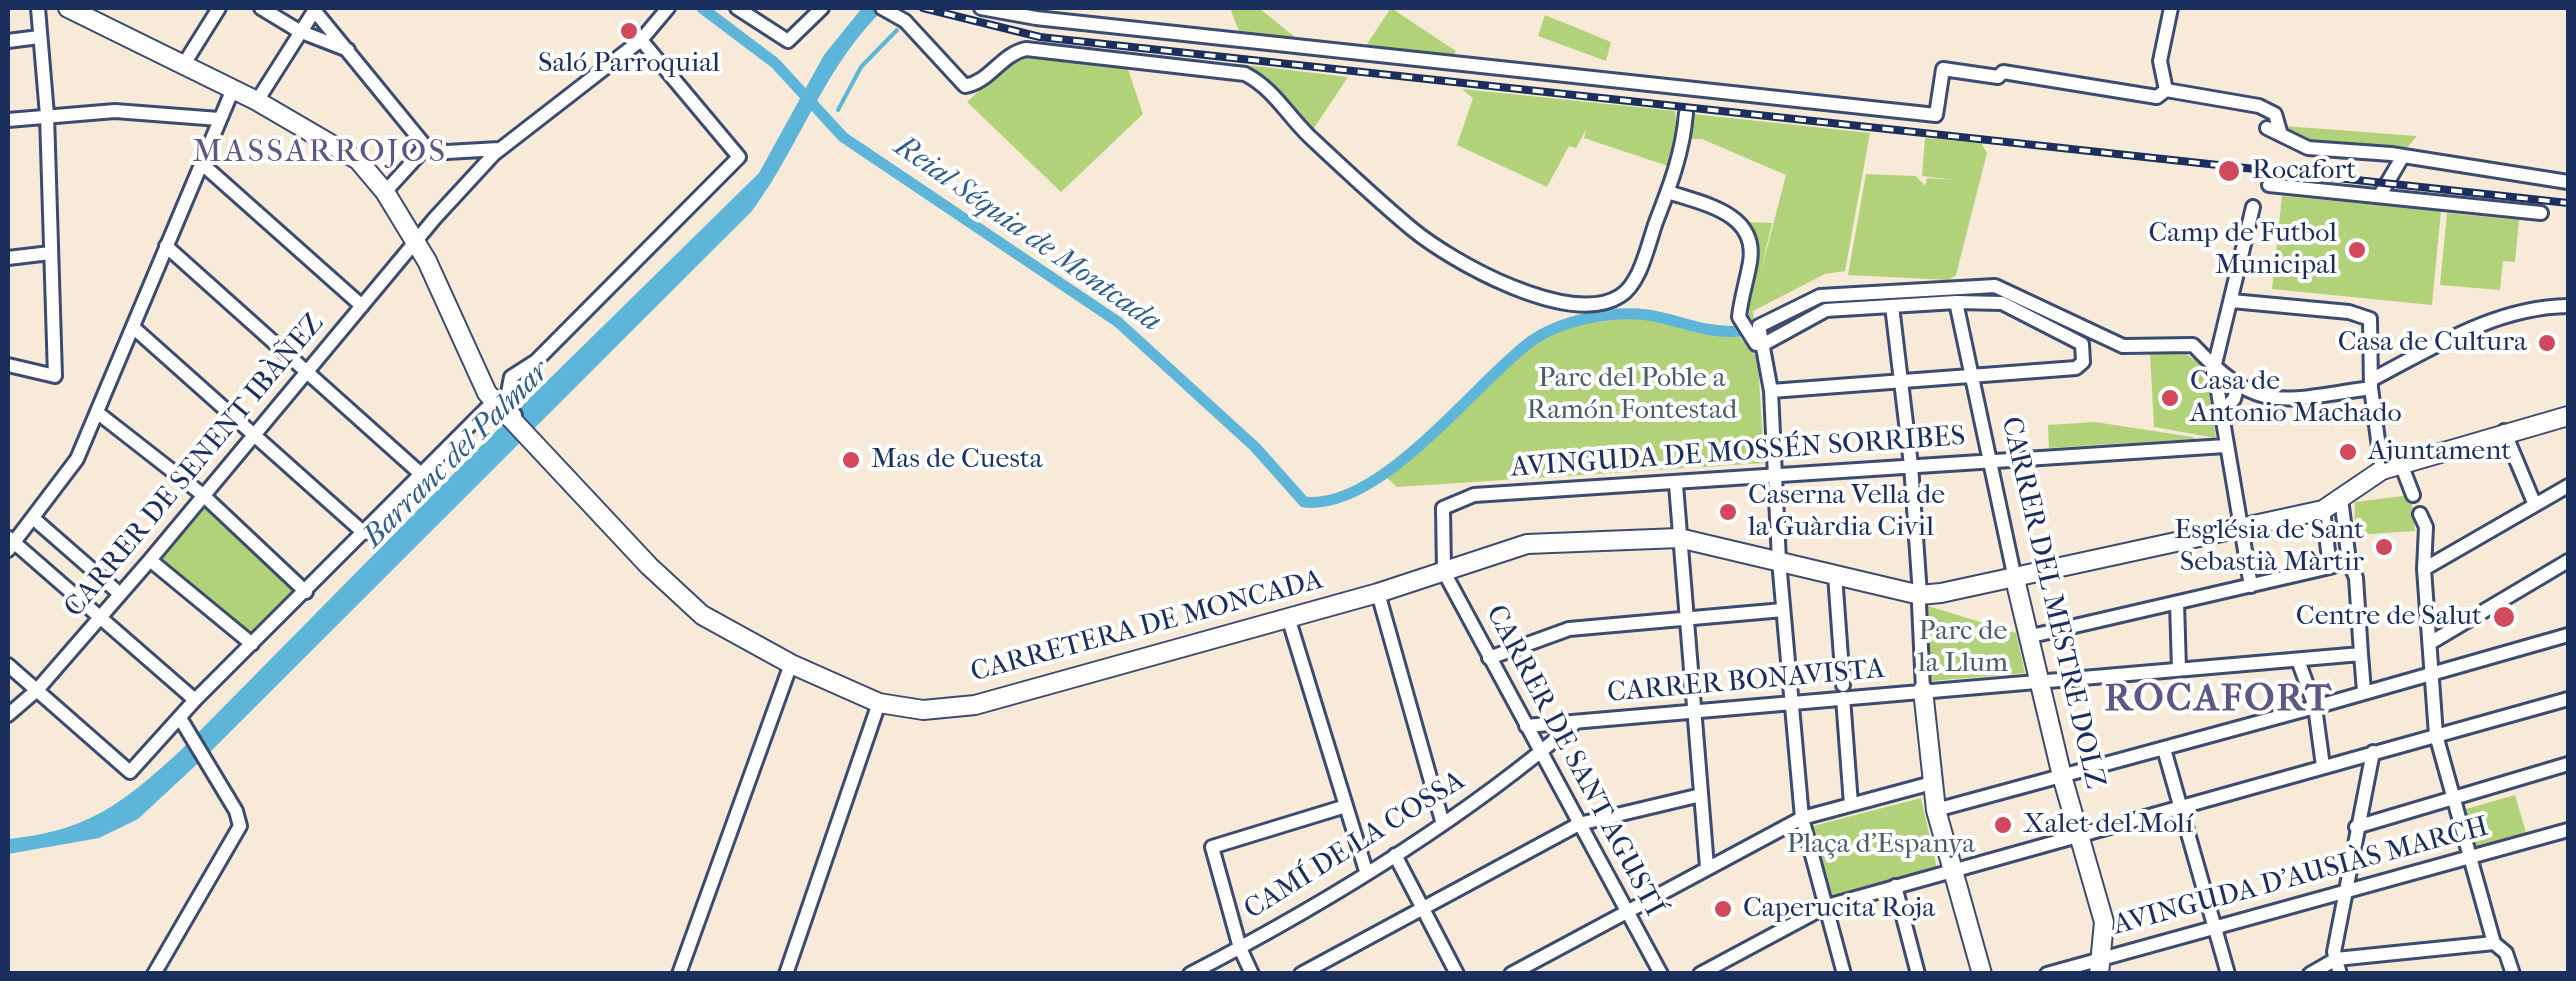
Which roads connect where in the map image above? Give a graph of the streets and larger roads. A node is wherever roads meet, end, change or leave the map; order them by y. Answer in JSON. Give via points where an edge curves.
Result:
{"nodes":[{"id":1,"x":38,"y":8,"type":"edge"},
{"id":2,"x":68,"y":8,"type":"edge"},
{"id":3,"x":219,"y":8,"type":"edge"},
{"id":4,"x":261,"y":8,"type":"edge"},
{"id":5,"x":668,"y":8,"type":"edge"},
{"id":6,"x":737,"y":8,"type":"edge"},
{"id":7,"x":822,"y":8,"type":"edge"},
{"id":8,"x":882,"y":8,"type":"edge"},
{"id":9,"x":982,"y":8,"type":"edge"},
{"id":10,"x":2171,"y":8,"type":"edge"},
{"id":11,"x":315,"y":9,"type":"edge"},
{"id":12,"x":299,"y":30,"type":"junction"},
{"id":13,"x":39,"y":37,"type":"junction"},
{"id":14,"x":641,"y":40,"type":"junction"},
{"id":15,"x":8,"y":41,"type":"edge"},
{"id":16,"x":351,"y":51,"type":"junction"},
{"id":17,"x":184,"y":64,"type":"junction"},
{"id":18,"x":233,"y":88,"type":"junction"},
{"id":19,"x":2166,"y":90,"type":"junction"},
{"id":20,"x":258,"y":101,"type":"junction"},
{"id":21,"x":1686,"y":113,"type":"dead end"},
{"id":22,"x":47,"y":115,"type":"junction"},
{"id":23,"x":219,"y":119,"type":"junction"},
{"id":24,"x":8,"y":120,"type":"edge"},
{"id":25,"x":2267,"y":128,"type":"dead end"},
{"id":26,"x":2281,"y":135,"type":"junction"},
{"id":27,"x":426,"y":147,"type":"junction"},
{"id":28,"x":499,"y":149,"type":"junction"},
{"id":29,"x":2403,"y":156,"type":"junction"},
{"id":30,"x":200,"y":162,"type":"junction"},
{"id":31,"x":2568,"y":182,"type":"edge"},
{"id":32,"x":2269,"y":185,"type":"dead end"},
{"id":33,"x":385,"y":192,"type":"junction"},
{"id":34,"x":1668,"y":192,"type":"junction"},
{"id":35,"x":2380,"y":195,"type":"junction"},
{"id":36,"x":2253,"y":207,"type":"dead end"},
{"id":37,"x":2541,"y":213,"type":"dead end"},
{"id":38,"x":414,"y":243,"type":"junction"},
{"id":39,"x":166,"y":246,"type":"junction"},
{"id":40,"x":50,"y":253,"type":"junction"},
{"id":41,"x":8,"y":258,"type":"edge"},
{"id":42,"x":2232,"y":301,"type":"junction"},
{"id":43,"x":1956,"y":302,"type":"junction"},
{"id":44,"x":362,"y":306,"type":"junction"},
{"id":45,"x":1892,"y":306,"type":"junction"},
{"id":46,"x":2568,"y":306,"type":"edge"},
{"id":47,"x":134,"y":328,"type":"junction"},
{"id":48,"x":1764,"y":344,"type":"junction"},
{"id":49,"x":8,"y":365,"type":"edge"},
{"id":50,"x":2214,"y":368,"type":"junction"},
{"id":51,"x":306,"y":373,"type":"junction"},
{"id":52,"x":1972,"y":375,"type":"junction"},
{"id":53,"x":1898,"y":381,"type":"junction"},
{"id":54,"x":2371,"y":384,"type":"junction"},
{"id":55,"x":2238,"y":388,"type":"junction"},
{"id":56,"x":1772,"y":391,"type":"junction"},
{"id":57,"x":501,"y":403,"type":"junction"},
{"id":58,"x":98,"y":413,"type":"junction"},
{"id":59,"x":2220,"y":414,"type":"junction"},
{"id":60,"x":2568,"y":415,"type":"edge"},
{"id":61,"x":2504,"y":431,"type":"junction"},
{"id":62,"x":252,"y":435,"type":"junction"},
{"id":63,"x":2225,"y":446,"type":"junction"},
{"id":64,"x":1989,"y":462,"type":"junction"},
{"id":65,"x":2401,"y":464,"type":"junction"},
{"id":66,"x":1911,"y":465,"type":"junction"},
{"id":67,"x":2382,"y":470,"type":"junction"},
{"id":68,"x":422,"y":475,"type":"junction"},
{"id":69,"x":1775,"y":476,"type":"junction"},
{"id":70,"x":1676,"y":485,"type":"junction"},
{"id":71,"x":2568,"y":486,"type":"edge"},
{"id":72,"x":203,"y":495,"type":"junction"},
{"id":73,"x":2413,"y":495,"type":"dead end"},
{"id":74,"x":2341,"y":498,"type":"junction"},
{"id":75,"x":2535,"y":505,"type":"junction"},
{"id":76,"x":2323,"y":510,"type":"junction"},
{"id":77,"x":2420,"y":514,"type":"dead end"},
{"id":78,"x":33,"y":518,"type":"junction"},
{"id":79,"x":2240,"y":530,"type":"junction"},
{"id":80,"x":364,"y":533,"type":"junction"},
{"id":81,"x":1678,"y":538,"type":"junction"},
{"id":82,"x":10,"y":543,"type":"edge"},
{"id":83,"x":150,"y":560,"type":"junction"},
{"id":84,"x":1779,"y":561,"type":"junction"},
{"id":85,"x":2348,"y":561,"type":"junction"},
{"id":86,"x":2568,"y":561,"type":"edge"},
{"id":87,"x":2330,"y":567,"type":"junction"},
{"id":88,"x":2424,"y":569,"type":"junction"},
{"id":89,"x":1444,"y":572,"type":"junction"},
{"id":90,"x":1835,"y":574,"type":"junction"},
{"id":91,"x":2015,"y":579,"type":"junction"},
{"id":92,"x":2252,"y":586,"type":"junction"},
{"id":93,"x":306,"y":592,"type":"junction"},
{"id":94,"x":1378,"y":592,"type":"junction"},
{"id":95,"x":120,"y":594,"type":"junction"},
{"id":96,"x":1919,"y":599,"type":"junction"},
{"id":97,"x":2177,"y":603,"type":"junction"},
{"id":98,"x":1783,"y":610,"type":"junction"},
{"id":99,"x":99,"y":618,"type":"junction"},
{"id":100,"x":1288,"y":618,"type":"junction"},
{"id":101,"x":1686,"y":619,"type":"junction"},
{"id":102,"x":2568,"y":635,"type":"edge"},
{"id":103,"x":2027,"y":637,"type":"junction"},
{"id":104,"x":2430,"y":643,"type":"junction"},
{"id":105,"x":252,"y":644,"type":"junction"},
{"id":106,"x":2361,"y":654,"type":"junction"},
{"id":107,"x":1489,"y":658,"type":"junction"},
{"id":108,"x":2298,"y":660,"type":"junction"},
{"id":109,"x":8,"y":664,"type":"edge"},
{"id":110,"x":791,"y":664,"type":"junction"},
{"id":111,"x":2179,"y":668,"type":"junction"},
{"id":112,"x":2431,"y":671,"type":"junction"},
{"id":113,"x":2041,"y":679,"type":"junction"},
{"id":114,"x":36,"y":690,"type":"junction"},
{"id":115,"x":1923,"y":690,"type":"junction"},
{"id":116,"x":2364,"y":691,"type":"junction"},
{"id":117,"x":1843,"y":692,"type":"junction"},
{"id":118,"x":2568,"y":698,"type":"edge"},
{"id":119,"x":194,"y":700,"type":"junction"},
{"id":120,"x":1791,"y":702,"type":"junction"},
{"id":121,"x":878,"y":703,"type":"junction"},
{"id":122,"x":2315,"y":707,"type":"junction"},
{"id":123,"x":1694,"y":712,"type":"junction"},
{"id":124,"x":8,"y":715,"type":"edge"},
{"id":125,"x":1575,"y":723,"type":"junction"},
{"id":126,"x":183,"y":724,"type":"junction"},
{"id":127,"x":1526,"y":726,"type":"junction"},
{"id":128,"x":2436,"y":735,"type":"junction"},
{"id":129,"x":2164,"y":749,"type":"junction"},
{"id":130,"x":1541,"y":752,"type":"junction"},
{"id":131,"x":2373,"y":752,"type":"junction"},
{"id":132,"x":2568,"y":764,"type":"edge"},
{"id":133,"x":2322,"y":766,"type":"junction"},
{"id":134,"x":2062,"y":776,"type":"junction"},
{"id":135,"x":1932,"y":783,"type":"junction"},
{"id":136,"x":1701,"y":795,"type":"junction"},
{"id":137,"x":2454,"y":798,"type":"junction"},
{"id":138,"x":1851,"y":804,"type":"junction"},
{"id":139,"x":1346,"y":806,"type":"junction"},
{"id":140,"x":2180,"y":809,"type":"junction"},
{"id":141,"x":1936,"y":810,"type":"junction"},
{"id":142,"x":1802,"y":818,"type":"junction"},
{"id":143,"x":1443,"y":824,"type":"junction"},
{"id":144,"x":1578,"y":824,"type":"junction"},
{"id":145,"x":2356,"y":827,"type":"junction"},
{"id":146,"x":2568,"y":830,"type":"edge"},
{"id":147,"x":2080,"y":838,"type":"junction"},
{"id":148,"x":1394,"y":855,"type":"junction"},
{"id":149,"x":2472,"y":857,"type":"junction"},
{"id":150,"x":1707,"y":867,"type":"junction"},
{"id":151,"x":1366,"y":872,"type":"junction"},
{"id":152,"x":1952,"y":872,"type":"junction"},
{"id":153,"x":1895,"y":886,"type":"junction"},
{"id":154,"x":2344,"y":892,"type":"junction"},
{"id":155,"x":1827,"y":906,"type":"junction"},
{"id":156,"x":1422,"y":909,"type":"junction"},
{"id":157,"x":1626,"y":910,"type":"junction"},
{"id":158,"x":2214,"y":927,"type":"junction"},
{"id":159,"x":2494,"y":943,"type":"junction"},
{"id":160,"x":1240,"y":948,"type":"junction"},
{"id":161,"x":2100,"y":965,"type":"edge"},
{"id":162,"x":2338,"y":966,"type":"edge"},
{"id":163,"x":154,"y":974,"type":"edge"},
{"id":164,"x":679,"y":974,"type":"edge"},
{"id":165,"x":786,"y":974,"type":"edge"},
{"id":166,"x":1190,"y":974,"type":"edge"},
{"id":167,"x":1252,"y":974,"type":"edge"},
{"id":168,"x":1301,"y":974,"type":"edge"},
{"id":169,"x":1457,"y":974,"type":"edge"},
{"id":170,"x":1511,"y":974,"type":"edge"},
{"id":171,"x":1661,"y":974,"type":"edge"},
{"id":172,"x":1700,"y":974,"type":"edge"},
{"id":173,"x":1844,"y":974,"type":"edge"},
{"id":174,"x":1918,"y":974,"type":"edge"},
{"id":175,"x":1982,"y":974,"type":"edge"},
{"id":176,"x":2047,"y":974,"type":"edge"},
{"id":177,"x":2228,"y":974,"type":"edge"},
{"id":178,"x":2310,"y":974,"type":"edge"},
{"id":179,"x":2512,"y":974,"type":"edge"}],
"edges":[{"from":1,"to":13,"type":"street"},
{"from":2,"to":17,"type":"street","name":"CARRETERA DE MONCADA"},
{"from":3,"to":17,"type":"street"},
{"from":4,"to":12,"type":"street"},
{"from":5,"to":14,"type":"street","name":"CARRER DE SENENT IBÀÑEZ"},
{"from":6,"to":7,"type":"street","via":[[788,42]]},
{"from":8,"to":34,"type":"street","via":[[906,22],[965,86],[1026,49],[1244,74],[1269,90],[1308,135],[1414,231],[1491,277],[1565,305],[1594,305],[1624,293]]},
{"from":9,"to":19,"type":"street","via":[[1936,115],[1944,69],[2157,97]]},
{"from":10,"to":19,"type":"street","via":[[2160,61]]},
{"from":11,"to":12,"type":"street"},
{"from":11,"to":16,"type":"street"},
{"from":12,"to":16,"type":"street"},
{"from":12,"to":20,"type":"street"},
{"from":13,"to":15,"type":"street"},
{"from":13,"to":22,"type":"street"},
{"from":14,"to":28,"type":"street","name":"CARRER DE SENENT IBÀÑEZ"},
{"from":14,"to":57,"type":"street","via":[[739,157],[536,362],[511,377]]},
{"from":16,"to":27,"type":"street"},
{"from":17,"to":18,"type":"street","name":"CARRETERA DE MONCADA"},
{"from":18,"to":20,"type":"street","name":"CARRETERA DE MONCADA"},
{"from":18,"to":23,"type":"street"},
{"from":19,"to":26,"type":"street","via":[[2259,106],[2275,114]]},
{"from":20,"to":33,"type":"street","name":"CARRETERA DE MONCADA","via":[[342,149]]},
{"from":21,"to":34,"type":"street"},
{"from":22,"to":23,"type":"street","via":[[153,111]]},
{"from":22,"to":24,"type":"street"},
{"from":22,"to":40,"type":"street"},
{"from":23,"to":30,"type":"street"},
{"from":25,"to":26,"type":"street"},
{"from":26,"to":29,"type":"street","via":[[2308,148]]},
{"from":27,"to":28,"type":"street"},
{"from":27,"to":33,"type":"street"},
{"from":28,"to":38,"type":"street","name":"CARRER DE SENENT IBÀÑEZ"},
{"from":29,"to":31,"type":"street"},
{"from":29,"to":35,"type":"street"},
{"from":30,"to":39,"type":"street"},
{"from":30,"to":44,"type":"street"},
{"from":32,"to":35,"type":"street"},
{"from":33,"to":38,"type":"street","name":"CARRETERA DE MONCADA"},
{"from":34,"to":48,"type":"street","via":[[1743,225],[1751,260],[1739,317],[1756,344]]},
{"from":35,"to":37,"type":"street"},
{"from":36,"to":42,"type":"street"},
{"from":38,"to":44,"type":"street","name":"CARRER DE SENENT IBÀÑEZ"},
{"from":38,"to":57,"type":"street","name":"CARRETERA DE MONCADA"},
{"from":39,"to":47,"type":"street"},
{"from":39,"to":51,"type":"street"},
{"from":40,"to":41,"type":"street"},
{"from":40,"to":49,"type":"street","via":[[56,376]]},
{"from":42,"to":50,"type":"street"},
{"from":42,"to":54,"type":"street","via":[[2362,314],[2374,326]]},
{"from":43,"to":45,"type":"street"},
{"from":43,"to":52,"type":"street","name":"CARRER DEL MESTRE DOLZ"},
{"from":43,"to":52,"type":"street","via":[[2002,303],[2082,344],[2076,368]]},
{"from":44,"to":51,"type":"street","name":"CARRER DE SENENT IBÀÑEZ"},
{"from":45,"to":48,"type":"street","via":[[1826,310]]},
{"from":45,"to":53,"type":"street"},
{"from":46,"to":54,"type":"street","via":[[2523,308]]},
{"from":47,"to":58,"type":"street"},
{"from":47,"to":62,"type":"street"},
{"from":48,"to":50,"type":"street","via":[[1759,326],[1820,296],[1995,286],[2122,346],[2193,345]]},
{"from":48,"to":56,"type":"street"},
{"from":50,"to":55,"type":"street"},
{"from":50,"to":59,"type":"street"},
{"from":51,"to":62,"type":"street","name":"CARRER DE SENENT IBÀÑEZ"},
{"from":51,"to":68,"type":"street"},
{"from":52,"to":53,"type":"street"},
{"from":52,"to":64,"type":"street","name":"CARRER DEL MESTRE DOLZ"},
{"from":53,"to":56,"type":"street"},
{"from":53,"to":66,"type":"street"},
{"from":54,"to":55,"type":"street","via":[[2290,400]]},
{"from":54,"to":67,"type":"street"},
{"from":55,"to":59,"type":"street"},
{"from":56,"to":69,"type":"street"},
{"from":57,"to":68,"type":"street"},
{"from":57,"to":110,"type":"street","name":"CARRETERA DE MONCADA","via":[[648,566],[702,615]]},
{"from":58,"to":72,"type":"street"},
{"from":58,"to":78,"type":"street","via":[[78,460]]},
{"from":59,"to":63,"type":"street"},
{"from":60,"to":61,"type":"street"},
{"from":61,"to":65,"type":"street"},
{"from":61,"to":75,"type":"street"},
{"from":62,"to":72,"type":"street","name":"CARRER DE SENENT IBÀÑEZ"},
{"from":62,"to":80,"type":"street"},
{"from":63,"to":64,"type":"street","name":"AVINGUDA DE MOSSÉN SORRIBES"},
{"from":63,"to":79,"type":"street"},
{"from":64,"to":66,"type":"street","name":"AVINGUDA DE MOSSÉN SORRIBES"},
{"from":64,"to":91,"type":"street","name":"CARRER DEL MESTRE DOLZ"},
{"from":65,"to":67,"type":"street"},
{"from":65,"to":73,"type":"street"},
{"from":66,"to":69,"type":"street","name":"AVINGUDA DE MOSSÉN SORRIBES"},
{"from":66,"to":96,"type":"street"},
{"from":67,"to":74,"type":"street"},
{"from":68,"to":80,"type":"street"},
{"from":69,"to":70,"type":"street","name":"AVINGUDA DE MOSSÉN SORRIBES"},
{"from":69,"to":84,"type":"street"},
{"from":70,"to":81,"type":"street"},
{"from":70,"to":89,"type":"street","name":"AVINGUDA DE MOSSÉN SORRIBES","via":[[1458,499],[1442,508]]},
{"from":71,"to":75,"type":"street"},
{"from":72,"to":83,"type":"street","name":"CARRER DE SENENT IBÀÑEZ"},
{"from":72,"to":93,"type":"street"},
{"from":74,"to":76,"type":"street"},
{"from":74,"to":85,"type":"street"},
{"from":75,"to":88,"type":"street"},
{"from":76,"to":79,"type":"street"},
{"from":76,"to":87,"type":"street"},
{"from":77,"to":88,"type":"street"},
{"from":78,"to":82,"type":"street"},
{"from":78,"to":95,"type":"street"},
{"from":79,"to":91,"type":"street"},
{"from":79,"to":92,"type":"street"},
{"from":80,"to":93,"type":"street"},
{"from":81,"to":84,"type":"street","name":"CARRETERA DE MONCADA"},
{"from":81,"to":89,"type":"street","name":"CARRETERA DE MONCADA","via":[[1527,544]]},
{"from":81,"to":101,"type":"street"},
{"from":82,"to":99,"type":"street"},
{"from":83,"to":95,"type":"street","name":"CARRER DE SENENT IBÀÑEZ"},
{"from":83,"to":105,"type":"street"},
{"from":84,"to":90,"type":"street","name":"CARRETERA DE MONCADA"},
{"from":84,"to":98,"type":"street"},
{"from":85,"to":87,"type":"street"},
{"from":85,"to":106,"type":"street","via":[[2356,578]]},
{"from":86,"to":104,"type":"street"},
{"from":87,"to":92,"type":"street"},
{"from":88,"to":104,"type":"street"},
{"from":89,"to":94,"type":"street","name":"CARRETERA DE MONCADA"},
{"from":89,"to":107,"type":"street","name":"CARRER DE SANT AGUSTÍ"},
{"from":90,"to":96,"type":"street","name":"CARRETERA DE MONCADA"},
{"from":90,"to":117,"type":"street"},
{"from":91,"to":96,"type":"street"},
{"from":91,"to":103,"type":"street","name":"CARRER DEL MESTRE DOLZ"},
{"from":92,"to":97,"type":"street"},
{"from":93,"to":105,"type":"street"},
{"from":94,"to":100,"type":"street","name":"CARRETERA DE MONCADA"},
{"from":94,"to":143,"type":"street"},
{"from":95,"to":99,"type":"street","name":"CARRER DE SENENT IBÀÑEZ"},
{"from":96,"to":115,"type":"street"},
{"from":97,"to":103,"type":"street"},
{"from":97,"to":111,"type":"street"},
{"from":98,"to":101,"type":"street"},
{"from":98,"to":120,"type":"street"},
{"from":99,"to":114,"type":"street","name":"CARRER DE SENENT IBÀÑEZ"},
{"from":99,"to":119,"type":"street"},
{"from":100,"to":121,"type":"street","name":"CARRETERA DE MONCADA","via":[[975,705],[923,710]]},
{"from":100,"to":139,"type":"street"},
{"from":101,"to":107,"type":"street","via":[[1569,629]]},
{"from":101,"to":123,"type":"street"},
{"from":102,"to":112,"type":"street"},
{"from":103,"to":113,"type":"street","name":"CARRER DEL MESTRE DOLZ"},
{"from":104,"to":112,"type":"street"},
{"from":105,"to":119,"type":"street"},
{"from":106,"to":108,"type":"street","name":"CARRER BONAVISTA"},
{"from":106,"to":116,"type":"street"},
{"from":107,"to":127,"type":"street","name":"CARRER DE SANT AGUSTÍ"},
{"from":108,"to":111,"type":"street","name":"CARRER BONAVISTA"},
{"from":108,"to":122,"type":"street"},
{"from":109,"to":114,"type":"street"},
{"from":110,"to":121,"type":"street","name":"CARRETERA DE MONCADA"},
{"from":110,"to":164,"type":"street"},
{"from":111,"to":113,"type":"street","name":"CARRER BONAVISTA"},
{"from":112,"to":116,"type":"street"},
{"from":112,"to":128,"type":"street"},
{"from":113,"to":115,"type":"street","name":"CARRER BONAVISTA"},
{"from":113,"to":134,"type":"street","name":"CARRER DEL MESTRE DOLZ"},
{"from":114,"to":124,"type":"street","name":"CARRER DE SENENT IBÀÑEZ"},
{"from":114,"to":126,"type":"street","via":[[130,772]]},
{"from":115,"to":117,"type":"street","name":"CARRER BONAVISTA"},
{"from":115,"to":135,"type":"street"},
{"from":116,"to":122,"type":"street"},
{"from":117,"to":120,"type":"street","name":"CARRER BONAVISTA"},
{"from":117,"to":138,"type":"street"},
{"from":118,"to":128,"type":"street"},
{"from":119,"to":126,"type":"street"},
{"from":120,"to":123,"type":"street","name":"CARRER BONAVISTA"},
{"from":120,"to":142,"type":"street"},
{"from":121,"to":165,"type":"street"},
{"from":122,"to":129,"type":"street"},
{"from":122,"to":133,"type":"street"},
{"from":123,"to":125,"type":"street","name":"CARRER BONAVISTA"},
{"from":123,"to":136,"type":"street"},
{"from":125,"to":127,"type":"street","name":"CARRER BONAVISTA"},
{"from":125,"to":130,"type":"street","name":"CARRER BONAVISTA"},
{"from":126,"to":163,"type":"street","via":[[240,826]]},
{"from":127,"to":130,"type":"street","name":"CARRER DE SANT AGUSTÍ"},
{"from":128,"to":131,"type":"street"},
{"from":128,"to":137,"type":"street"},
{"from":129,"to":134,"type":"street"},
{"from":129,"to":140,"type":"street"},
{"from":130,"to":143,"type":"street","name":"CAMÍ DE LA COSSA"},
{"from":130,"to":144,"type":"street","name":"CARRER DE SANT AGUSTÍ"},
{"from":131,"to":133,"type":"street"},
{"from":131,"to":145,"type":"street"},
{"from":132,"to":137,"type":"street"},
{"from":133,"to":140,"type":"street"},
{"from":134,"to":141,"type":"street"},
{"from":134,"to":147,"type":"street","name":"CARRER DEL MESTRE DOLZ"},
{"from":135,"to":138,"type":"street"},
{"from":135,"to":141,"type":"street"},
{"from":136,"to":144,"type":"street"},
{"from":136,"to":150,"type":"street"},
{"from":137,"to":145,"type":"street"},
{"from":137,"to":149,"type":"street"},
{"from":138,"to":142,"type":"street"},
{"from":139,"to":151,"type":"street"},
{"from":139,"to":160,"type":"street","via":[[1212,847]]},
{"from":140,"to":147,"type":"street"},
{"from":140,"to":158,"type":"street"},
{"from":141,"to":152,"type":"street"},
{"from":142,"to":150,"type":"street"},
{"from":142,"to":155,"type":"street"},
{"from":143,"to":148,"type":"street","name":"CAMÍ DE LA COSSA"},
{"from":144,"to":156,"type":"street"},
{"from":144,"to":157,"type":"street","name":"CARRER DE SANT AGUSTÍ"},
{"from":145,"to":154,"type":"street"},
{"from":146,"to":149,"type":"street","name":"AVINGUDA D'AUSIÀS MARCH"},
{"from":147,"to":152,"type":"street"},
{"from":147,"to":161,"type":"street","name":"CARRER DEL MESTRE DOLZ","via":[[2104,922]]},
{"from":148,"to":151,"type":"street","name":"CAMÍ DE LA COSSA"},
{"from":148,"to":156,"type":"street"},
{"from":149,"to":154,"type":"street","name":"AVINGUDA D'AUSIÀS MARCH"},
{"from":149,"to":159,"type":"street"},
{"from":150,"to":157,"type":"street"},
{"from":151,"to":160,"type":"street","name":"CAMÍ DE LA COSSA"},
{"from":152,"to":153,"type":"street"},
{"from":152,"to":175,"type":"street"},
{"from":153,"to":155,"type":"street"},
{"from":153,"to":174,"type":"street"},
{"from":154,"to":158,"type":"street","name":"AVINGUDA D'AUSIÀS MARCH"},
{"from":154,"to":162,"type":"street"},
{"from":155,"to":172,"type":"street"},
{"from":155,"to":173,"type":"street"},
{"from":156,"to":168,"type":"street"},
{"from":156,"to":169,"type":"street"},
{"from":157,"to":170,"type":"street"},
{"from":157,"to":171,"type":"street","name":"CARRER DE SANT AGUSTÍ"},
{"from":158,"to":161,"type":"street","name":"AVINGUDA D'AUSIÀS MARCH"},
{"from":158,"to":177,"type":"street"},
{"from":159,"to":162,"type":"street"},
{"from":159,"to":179,"type":"street","via":[[2506,953]]},
{"from":160,"to":166,"type":"street","name":"CAMÍ DE LA COSSA"},
{"from":160,"to":167,"type":"street"},
{"from":161,"to":176,"type":"street","name":"AVINGUDA D'AUSIÀS MARCH"},
{"from":162,"to":178,"type":"street"}]}
